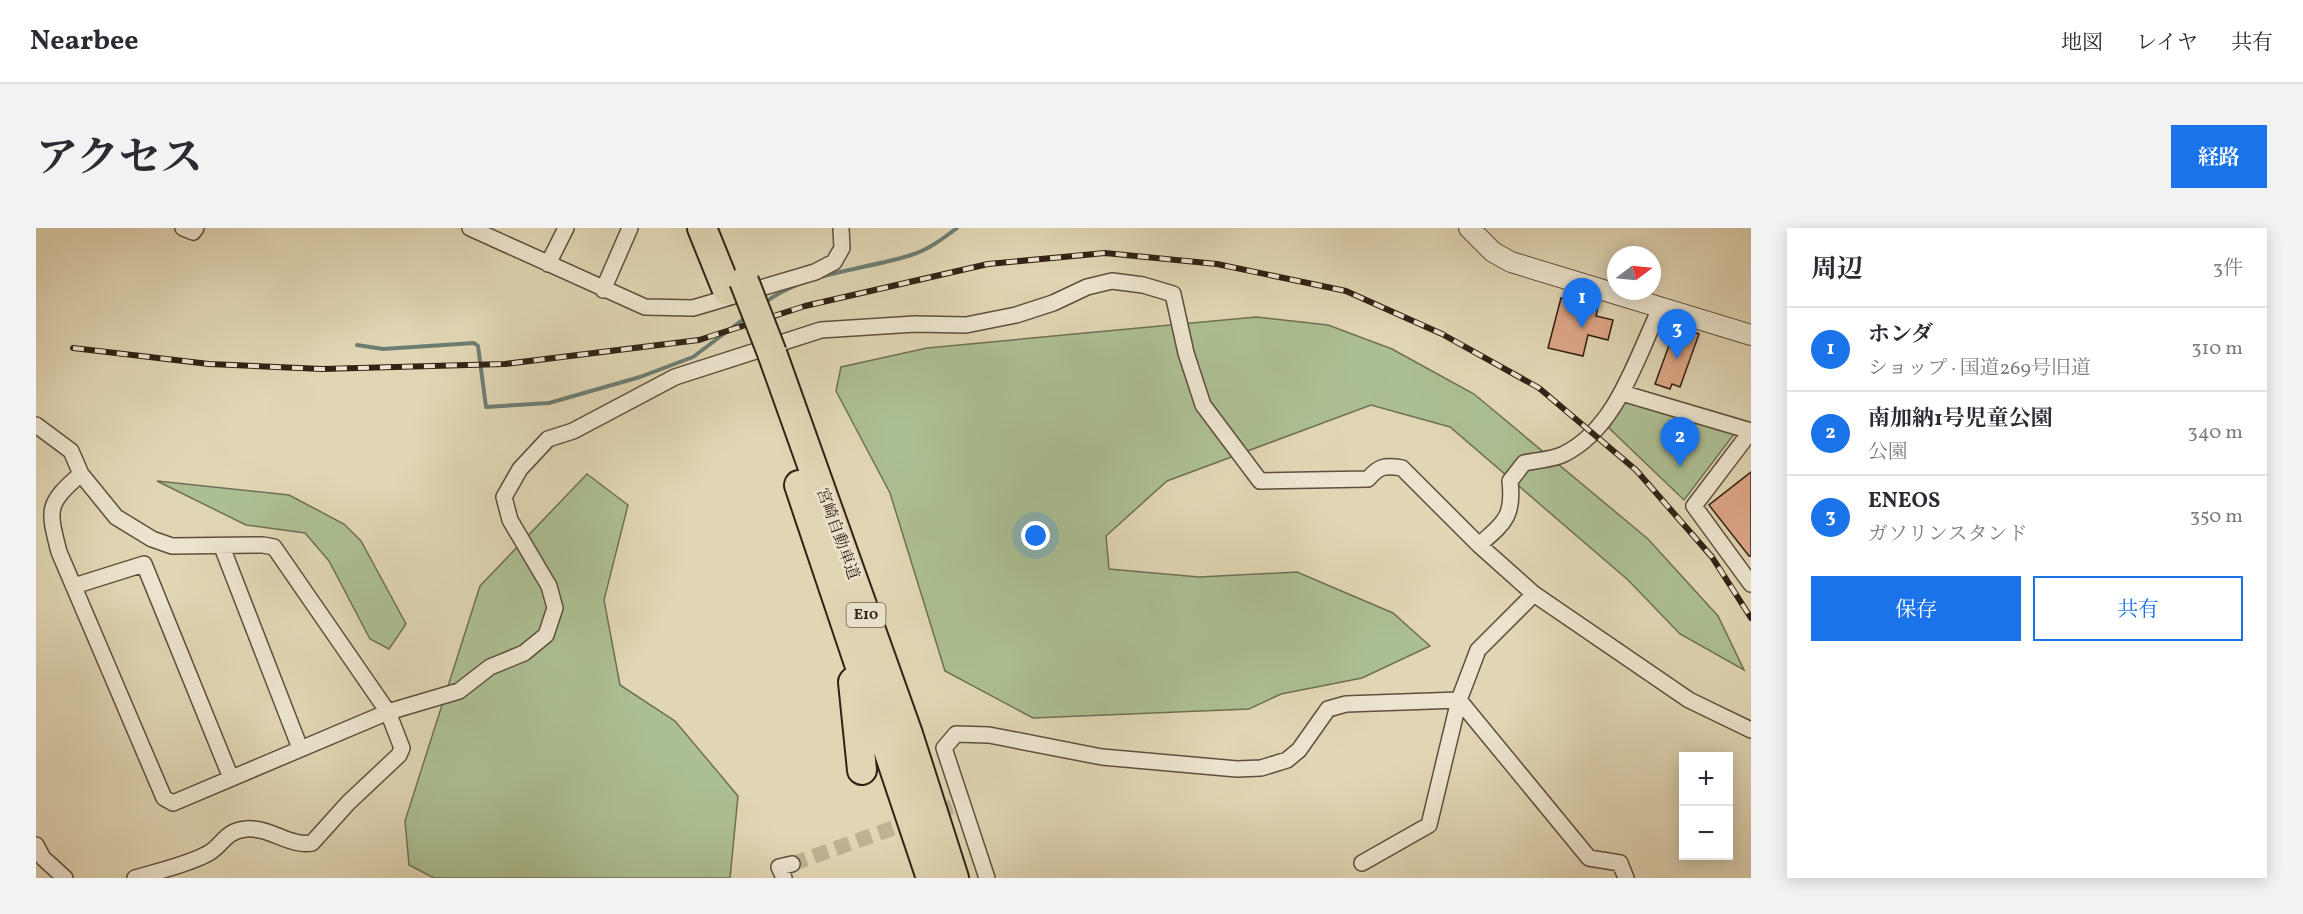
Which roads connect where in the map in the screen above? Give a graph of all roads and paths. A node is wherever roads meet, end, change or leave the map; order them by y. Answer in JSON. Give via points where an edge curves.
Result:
{"nodes":[{"id":1,"x":183,"y":228,"type":"edge"},
{"id":2,"x":196,"y":228,"type":"edge"},
{"id":3,"x":470,"y":228,"type":"edge"},
{"id":4,"x":566,"y":228,"type":"edge"},
{"id":5,"x":630,"y":228,"type":"edge"},
{"id":6,"x":702,"y":228,"type":"edge"},
{"id":7,"x":723,"y":228,"type":"edge"},
{"id":8,"x":842,"y":228,"type":"edge"},
{"id":9,"x":1469,"y":228,"type":"edge"},
{"id":10,"x":487,"y":232,"type":"edge"},
{"id":11,"x":548,"y":264,"type":"junction"},
{"id":12,"x":736,"y":285,"type":"junction"},
{"id":13,"x":603,"y":290,"type":"junction"},
{"id":14,"x":1661,"y":307,"type":"junction"},
{"id":15,"x":1751,"y":335,"type":"edge"},
{"id":16,"x":763,"y":356,"type":"junction"},
{"id":17,"x":1622,"y":393,"type":"junction"},
{"id":18,"x":36,"y":425,"type":"edge"},
{"id":19,"x":1751,"y":431,"type":"edge"},
{"id":20,"x":81,"y":474,"type":"junction"},
{"id":21,"x":1479,"y":545,"type":"junction"},
{"id":22,"x":222,"y":547,"type":"junction"},
{"id":23,"x":1746,"y":564,"type":"edge"},
{"id":24,"x":1751,"y":584,"type":"edge"},
{"id":25,"x":74,"y":586,"type":"junction"},
{"id":26,"x":1534,"y":594,"type":"junction"},
{"id":27,"x":848,"y":633,"type":"junction"},
{"id":28,"x":1459,"y":700,"type":"junction"},
{"id":29,"x":388,"y":712,"type":"junction"},
{"id":30,"x":1751,"y":730,"type":"edge"},
{"id":31,"x":300,"y":748,"type":"junction"},
{"id":32,"x":862,"y":770,"type":"dead end"},
{"id":33,"x":231,"y":778,"type":"junction"},
{"id":34,"x":36,"y":845,"type":"edge"},
{"id":35,"x":1362,"y":863,"type":"dead end"},
{"id":36,"x":792,"y":864,"type":"tunnel mouth"},
{"id":37,"x":64,"y":878,"type":"edge"},
{"id":38,"x":135,"y":878,"type":"edge"},
{"id":39,"x":784,"y":878,"type":"edge"},
{"id":40,"x":931,"y":878,"type":"edge"},
{"id":41,"x":954,"y":878,"type":"edge"},
{"id":42,"x":987,"y":878,"type":"edge"},
{"id":43,"x":1626,"y":878,"type":"edge"}],
"edges":[{"from":1,"to":2,"type":"street","via":[[193,232]]},
{"from":3,"to":10,"type":"street"},
{"from":4,"to":11,"type":"street"},
{"from":5,"to":13,"type":"street"},
{"from":6,"to":12,"type":"highway","name":"宮崎自動車道","number":"E10"},
{"from":7,"to":12,"type":"highway","name":"宮崎自動車道","number":"E10"},
{"from":8,"to":13,"type":"street","via":[[842,248],[834,262],[815,272],[693,308],[645,307]]},
{"from":9,"to":14,"type":"street","via":[[1493,252],[1512,262]]},
{"from":10,"to":11,"type":"street"},
{"from":11,"to":13,"type":"street"},
{"from":12,"to":16,"type":"highway","name":"宮崎自動車道","number":"E10"},
{"from":14,"to":15,"type":"street"},
{"from":14,"to":17,"type":"street"},
{"from":16,"to":27,"type":"highway","name":"宮崎自動車道","number":"E10","via":[[796,474]]},
{"from":16,"to":41,"type":"highway","name":"宮崎自動車道","number":"E10","via":[[908,734]]},
{"from":17,"to":19,"type":"street"},
{"from":17,"to":21,"type":"street","via":[[1592,433],[1563,454],[1524,463],[1510,481],[1512,503],[1505,521]]},
{"from":18,"to":20,"type":"street","via":[[71,451]]},
{"from":19,"to":23,"type":"street","via":[[1694,506]]},
{"from":20,"to":22,"type":"street","via":[[116,517],[152,538],[172,546]]},
{"from":20,"to":25,"type":"street","via":[[60,492],[52,505],[59,552]]},
{"from":21,"to":26,"type":"street"},
{"from":21,"to":29,"type":"street","via":[[1402,468],[1386,465],[1368,479],[1260,481],[1203,405],[1173,294],[1112,281],[1016,315],[966,325],[821,330],[675,377],[548,440],[520,470],[504,497],[510,520],[549,586],[555,608],[546,635],[524,653],[490,667],[459,691]]},
{"from":22,"to":29,"type":"street","via":[[274,547]]},
{"from":22,"to":31,"type":"street"},
{"from":23,"to":24,"type":"street"},
{"from":25,"to":33,"type":"street","via":[[164,798],[173,803]]},
{"from":25,"to":33,"type":"street","via":[[144,564]]},
{"from":26,"to":28,"type":"street","via":[[1478,650]]},
{"from":26,"to":30,"type":"street","via":[[1689,700]]},
{"from":27,"to":32,"type":"highway"},
{"from":27,"to":40,"type":"highway","name":"宮崎自動車道","number":"E10"},
{"from":28,"to":35,"type":"street","via":[[1429,825]]},
{"from":28,"to":42,"type":"street","via":[[1346,704],[1328,709],[1299,750],[1287,760],[1261,768],[1102,757],[989,735],[956,734],[944,748],[957,805]]},
{"from":28,"to":43,"type":"street","via":[[1589,858],[1620,863]]},
{"from":29,"to":31,"type":"street"},
{"from":29,"to":38,"type":"street","via":[[402,748],[399,755],[312,843],[304,845],[265,829],[240,830],[229,833],[209,854]]},
{"from":31,"to":33,"type":"street"},
{"from":34,"to":37,"type":"street","via":[[43,858]]},
{"from":36,"to":39,"type":"street","via":[[779,867]]}]}
